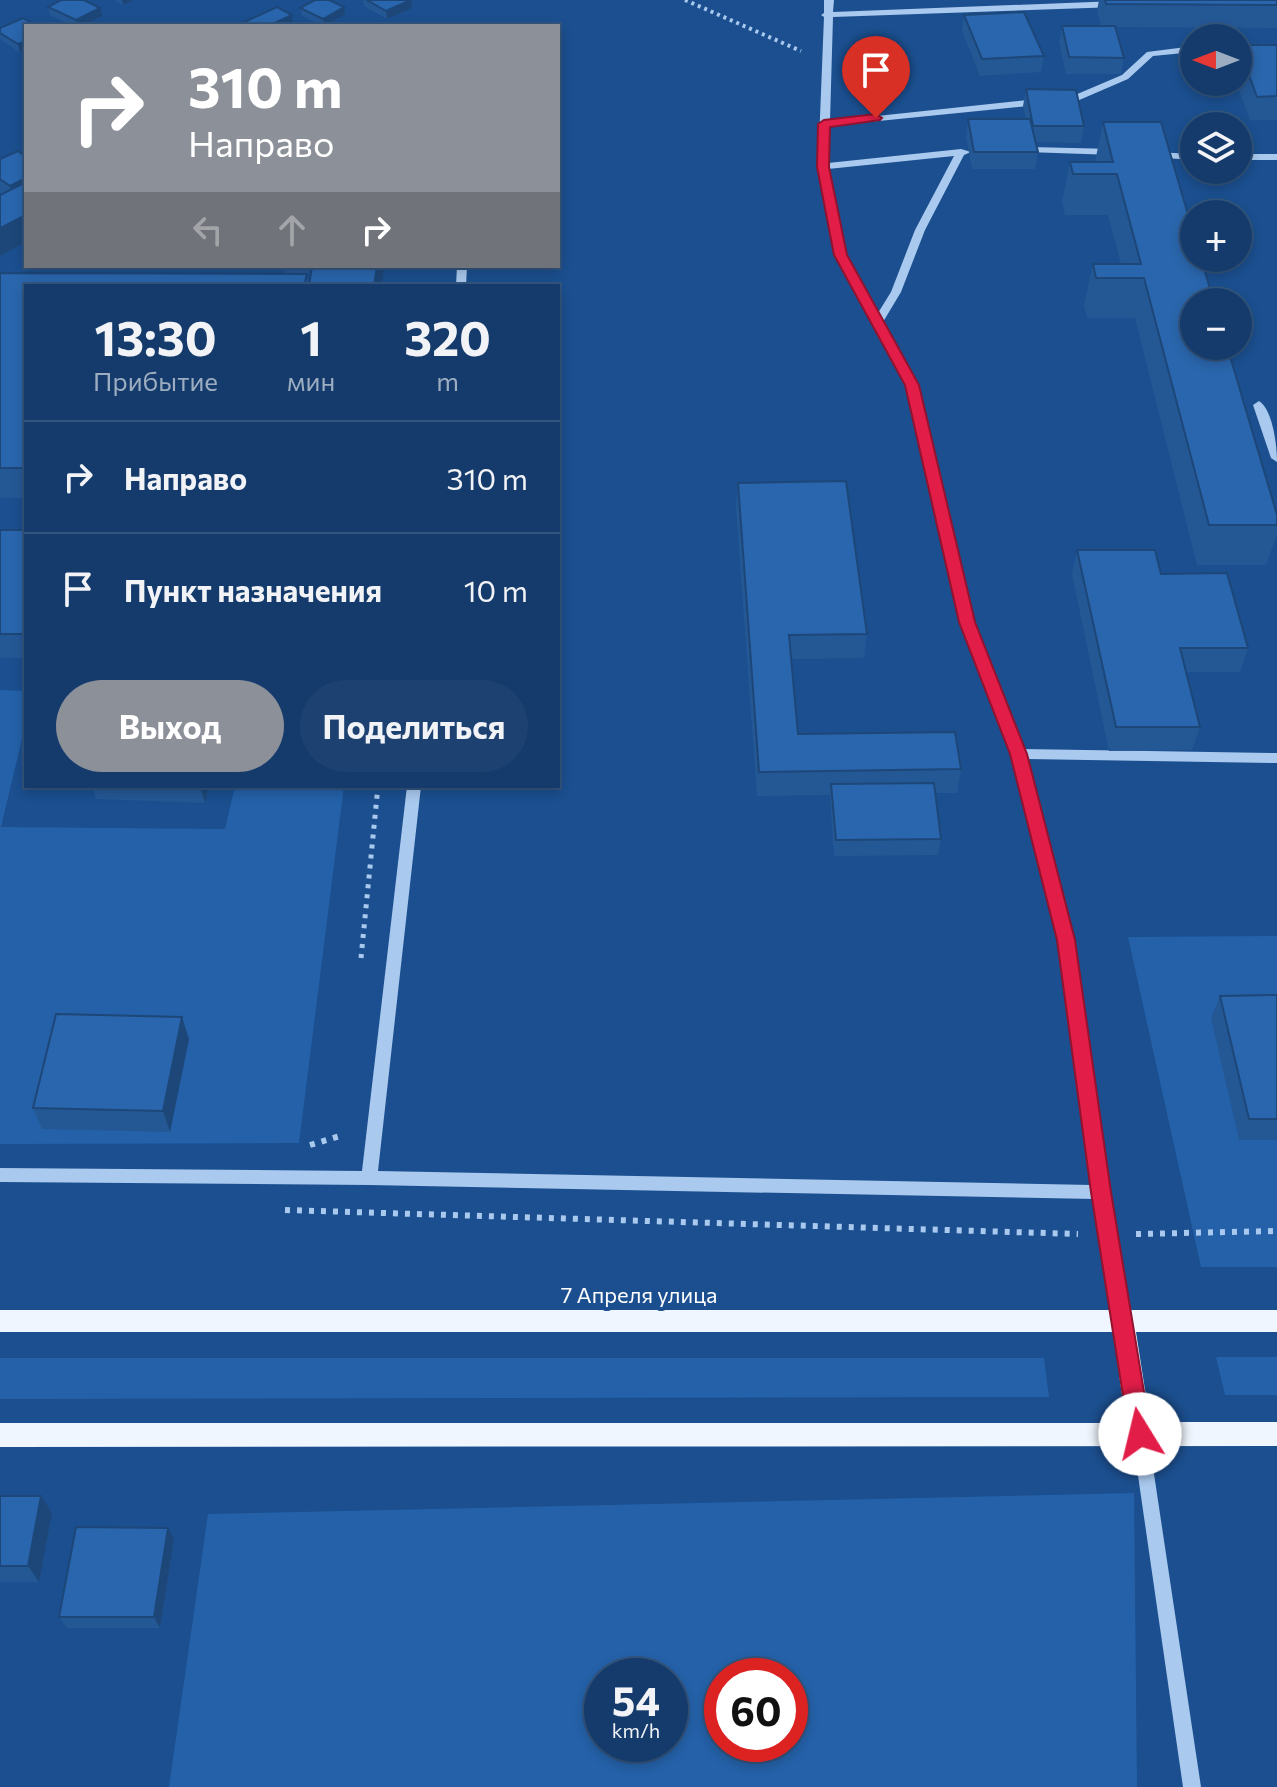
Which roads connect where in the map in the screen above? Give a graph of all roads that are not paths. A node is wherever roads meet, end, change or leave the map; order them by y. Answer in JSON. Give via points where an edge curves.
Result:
{"nodes":[{"id":1,"x":829,"y":0,"type":"edge"},
{"id":2,"x":1124,"y":3,"type":"edge"},
{"id":3,"x":826,"y":15,"type":"junction"},
{"id":4,"x":1180,"y":51,"type":"edge"},
{"id":5,"x":824,"y":124,"type":"junction"},
{"id":6,"x":1030,"y":150,"type":"edge"},
{"id":7,"x":1125,"y":153,"type":"edge"},
{"id":8,"x":1141,"y":154,"type":"edge"},
{"id":9,"x":1180,"y":156,"type":"edge"},
{"id":10,"x":1252,"y":157,"type":"edge"},
{"id":11,"x":1277,"y":157,"type":"edge"},
{"id":12,"x":823,"y":167,"type":"junction"},
{"id":13,"x":878,"y":321,"type":"junction"},
{"id":14,"x":1259,"y":405,"type":"dead end"},
{"id":15,"x":1277,"y":458,"type":"edge"},
{"id":16,"x":1018,"y":754,"type":"junction"},
{"id":17,"x":1277,"y":758,"type":"edge"},
{"id":18,"x":414,"y":788,"type":"edge"},
{"id":19,"x":0,"y":1175,"type":"edge"},
{"id":20,"x":369,"y":1178,"type":"junction"},
{"id":21,"x":1101,"y":1192,"type":"junction"},
{"id":22,"x":0,"y":1321,"type":"edge"},
{"id":23,"x":1123,"y":1321,"type":"junction"},
{"id":24,"x":1277,"y":1321,"type":"edge"},
{"id":25,"x":1140,"y":1434,"type":"junction"},
{"id":26,"x":1277,"y":1434,"type":"edge"},
{"id":27,"x":0,"y":1435,"type":"edge"},
{"id":28,"x":1192,"y":1787,"type":"edge"}],
"edges":[{"from":1,"to":3,"type":"street"},
{"from":2,"to":3,"type":"street"},
{"from":3,"to":5,"type":"street"},
{"from":4,"to":5,"type":"street","via":[[1150,54],[1125,77],[1077,98]]},
{"from":5,"to":12,"type":"street"},
{"from":6,"to":7,"type":"street"},
{"from":8,"to":9,"type":"street"},
{"from":10,"to":11,"type":"street"},
{"from":12,"to":13,"type":"street","via":[[841,255]]},
{"from":12,"to":13,"type":"street","via":[[965,152],[920,230],[896,292]]},
{"from":13,"to":16,"type":"street","via":[[912,385],[967,622]]},
{"from":14,"to":15,"type":"street"},
{"from":16,"to":17,"type":"street"},
{"from":16,"to":21,"type":"street","via":[[1066,940]]},
{"from":18,"to":20,"type":"street"},
{"from":19,"to":20,"type":"street"},
{"from":20,"to":21,"type":"street"},
{"from":21,"to":23,"type":"street"},
{"from":22,"to":23,"type":"main road","name":"7 Апреля улица"},
{"from":23,"to":24,"type":"main road","name":"7 Апреля улица"},
{"from":23,"to":25,"type":"main road"},
{"from":25,"to":26,"type":"main road"},
{"from":25,"to":27,"type":"main road"},
{"from":25,"to":28,"type":"street"}]}
